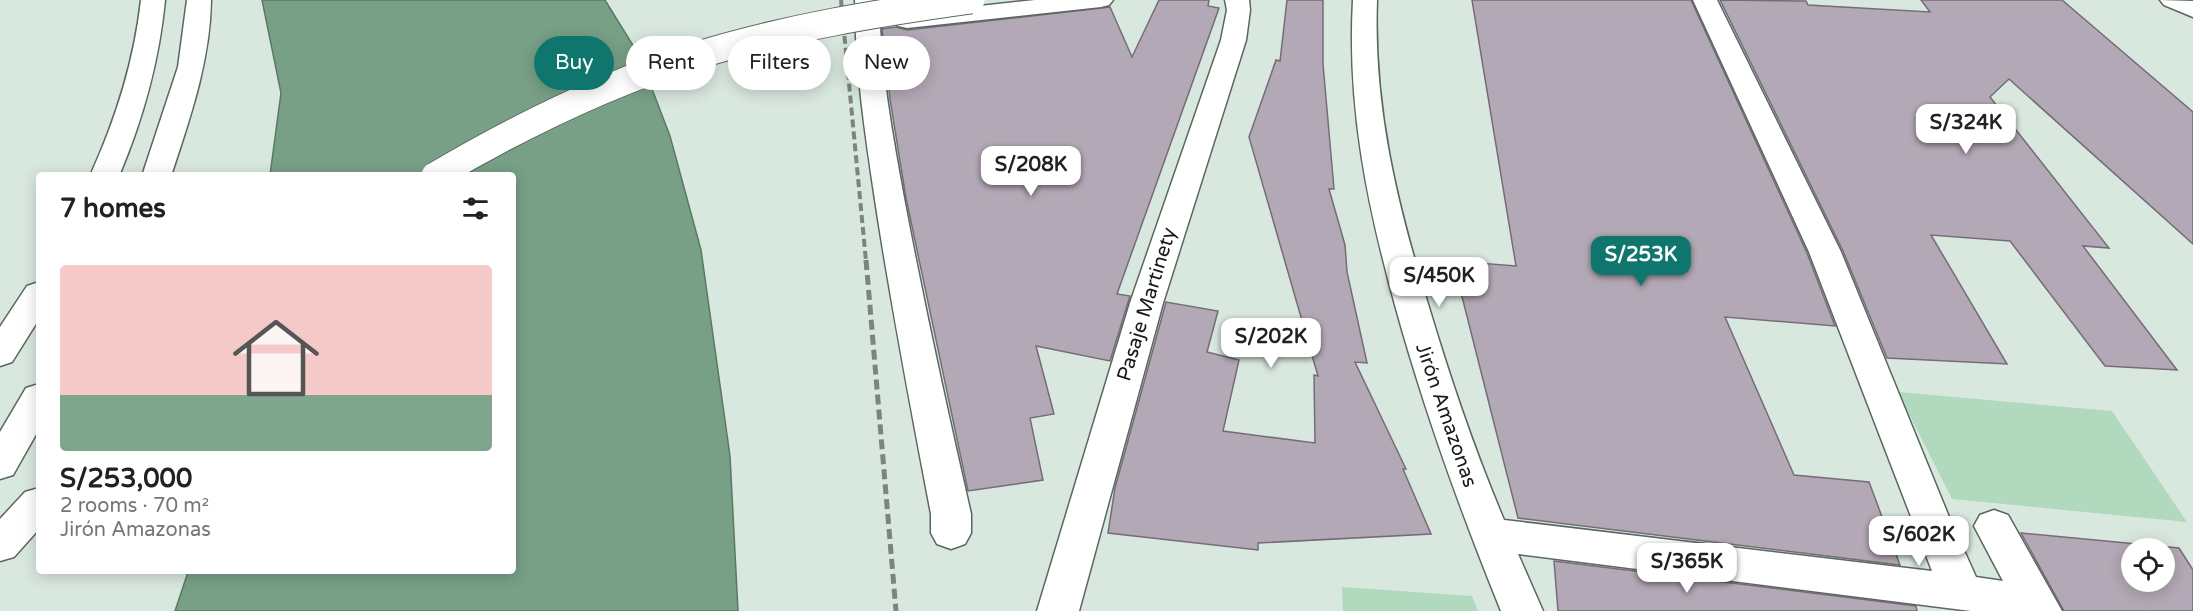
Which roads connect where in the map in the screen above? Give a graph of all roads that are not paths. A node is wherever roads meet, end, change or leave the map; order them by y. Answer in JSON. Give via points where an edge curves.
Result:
{"nodes":[{"id":1,"x":153,"y":0,"type":"edge"},
{"id":2,"x":199,"y":0,"type":"edge"},
{"id":3,"x":971,"y":0,"type":"edge"},
{"id":4,"x":1101,"y":0,"type":"edge"},
{"id":5,"x":1237,"y":0,"type":"edge"},
{"id":6,"x":1365,"y":0,"type":"edge"},
{"id":7,"x":1705,"y":0,"type":"edge"},
{"id":8,"x":2172,"y":0,"type":"edge"},
{"id":9,"x":2193,"y":10,"type":"edge"},
{"id":10,"x":867,"y":13,"type":"edge"},
{"id":11,"x":106,"y":172,"type":"edge"},
{"id":12,"x":157,"y":172,"type":"edge"},
{"id":13,"x":441,"y":172,"type":"edge"},
{"id":14,"x":36,"y":298,"type":"edge"},
{"id":15,"x":0,"y":354,"type":"edge"},
{"id":16,"x":36,"y":402,"type":"edge"},
{"id":17,"x":0,"y":465,"type":"edge"},
{"id":18,"x":36,"y":506,"type":"edge"},
{"id":19,"x":1994,"y":525,"type":"dead end"},
{"id":20,"x":951,"y":533,"type":"dead end"},
{"id":21,"x":1490,"y":534,"type":"junction"},
{"id":22,"x":0,"y":545,"type":"edge"},
{"id":23,"x":1962,"y":592,"type":"junction"},
{"id":24,"x":2039,"y":608,"type":"edge"},
{"id":25,"x":1058,"y":611,"type":"edge"},
{"id":26,"x":1522,"y":611,"type":"edge"}],
"edges":[{"from":1,"to":11,"type":"main road","via":[[144,65]]},
{"from":2,"to":12,"type":"main road","via":[[192,65]]},
{"from":3,"to":13,"type":"main road","bridge":true,"via":[[897,10],[734,45],[664,68],[490,142]]},
{"from":4,"to":10,"type":"main road"},
{"from":5,"to":25,"type":"main road","name":"Pasaje Martinety","via":[[1241,11],[1158,262]]},
{"from":6,"to":21,"type":"main road","name":"Jirón Amazonas","via":[[1361,44],[1365,98],[1372,158],[1387,225],[1447,422]]},
{"from":7,"to":23,"type":"main road","via":[[1825,252]]},
{"from":8,"to":9,"type":"main road"},
{"from":10,"to":20,"type":"main road","via":[[878,134],[905,292],[951,514]]},
{"from":14,"to":15,"type":"main road"},
{"from":16,"to":17,"type":"main road"},
{"from":18,"to":22,"type":"main road"},
{"from":19,"to":24,"type":"main road"},
{"from":21,"to":23,"type":"main road"},
{"from":21,"to":26,"type":"main road","name":"Jirón Amazonas"},
{"from":23,"to":24,"type":"main road"}]}
